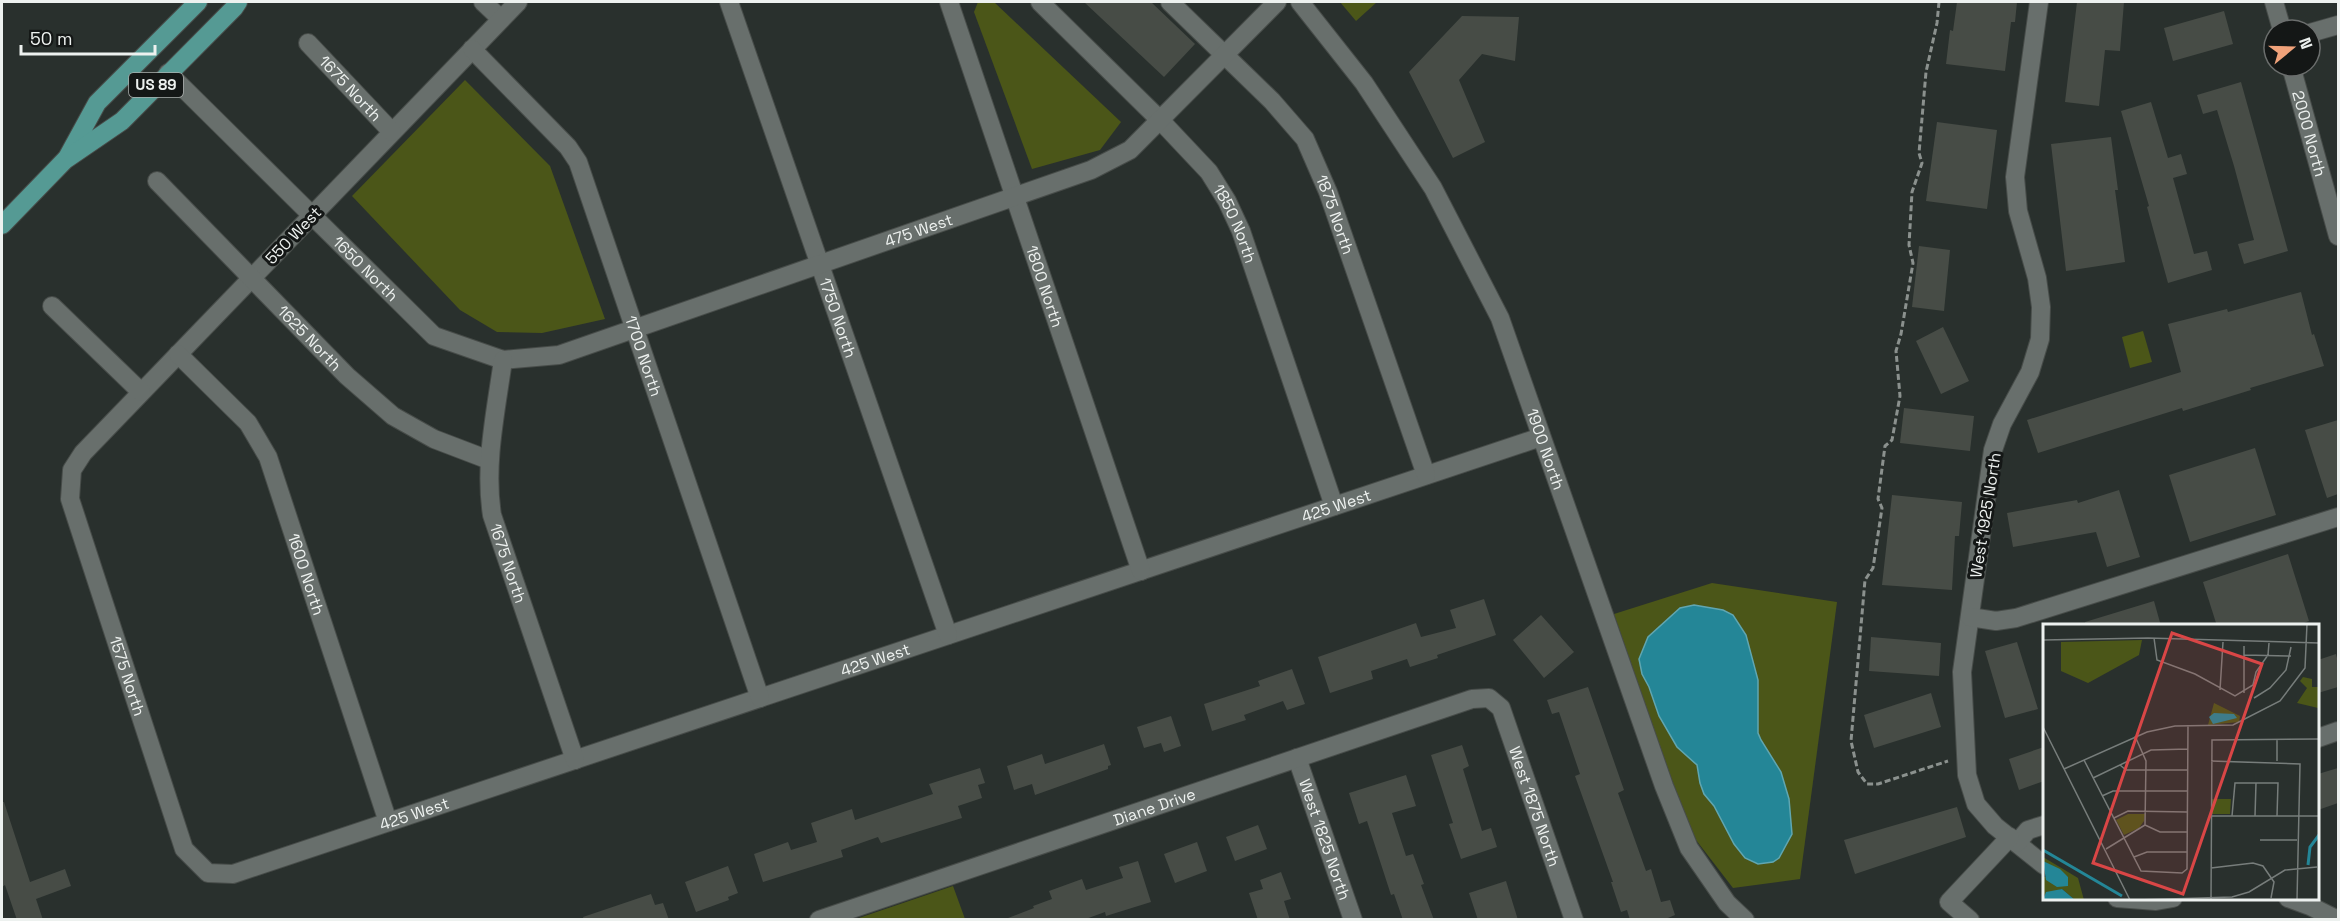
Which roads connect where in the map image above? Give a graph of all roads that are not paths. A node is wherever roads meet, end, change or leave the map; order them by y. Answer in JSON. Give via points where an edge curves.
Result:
{"nodes":[{"id":1,"x":198,"y":2,"type":"edge"},
{"id":2,"x":238,"y":2,"type":"edge"},
{"id":3,"x":483,"y":2,"type":"edge"},
{"id":4,"x":518,"y":2,"type":"edge"},
{"id":5,"x":729,"y":2,"type":"edge"},
{"id":6,"x":950,"y":2,"type":"edge"},
{"id":7,"x":1040,"y":2,"type":"edge"},
{"id":8,"x":1170,"y":2,"type":"edge"},
{"id":9,"x":1277,"y":2,"type":"edge"},
{"id":10,"x":1300,"y":2,"type":"edge"},
{"id":11,"x":2039,"y":2,"type":"edge"},
{"id":12,"x":2274,"y":2,"type":"edge"},
{"id":13,"x":2279,"y":18,"type":"edge"},
{"id":14,"x":501,"y":19,"type":"junction"},
{"id":15,"x":2338,"y":25,"type":"edge"},
{"id":16,"x":2322,"y":30,"type":"edge"},
{"id":17,"x":308,"y":43,"type":"dead end"},
{"id":18,"x":472,"y":49,"type":"junction"},
{"id":19,"x":1224,"y":55,"type":"junction"},
{"id":20,"x":168,"y":73,"type":"junction"},
{"id":21,"x":2294,"y":78,"type":"edge"},
{"id":22,"x":1160,"y":120,"type":"junction"},
{"id":23,"x":393,"y":132,"type":"junction"},
{"id":24,"x":65,"y":160,"type":"junction"},
{"id":25,"x":157,"y":181,"type":"dead end"},
{"id":26,"x":1015,"y":197,"type":"junction"},
{"id":27,"x":312,"y":216,"type":"junction"},
{"id":28,"x":2,"y":225,"type":"edge"},
{"id":29,"x":2338,"y":236,"type":"edge"},
{"id":30,"x":820,"y":264,"type":"junction"},
{"id":31,"x":251,"y":278,"type":"junction"},
{"id":32,"x":52,"y":306,"type":"dead end"},
{"id":33,"x":635,"y":329,"type":"junction"},
{"id":34,"x":178,"y":354,"type":"junction"},
{"id":35,"x":502,"y":360,"type":"junction"},
{"id":36,"x":141,"y":392,"type":"junction"},
{"id":37,"x":1541,"y":437,"type":"junction"},
{"id":38,"x":489,"y":460,"type":"junction"},
{"id":39,"x":72,"y":470,"type":"joint"},
{"id":40,"x":1426,"y":475,"type":"junction"},
{"id":41,"x":1334,"y":506,"type":"junction"},
{"id":42,"x":2338,"y":517,"type":"edge"},
{"id":43,"x":1141,"y":571,"type":"junction"},
{"id":44,"x":1970,"y":617,"type":"junction"},
{"id":45,"x":948,"y":635,"type":"junction"},
{"id":46,"x":760,"y":698,"type":"junction"},
{"id":47,"x":1489,"y":698,"type":"joint"},
{"id":48,"x":2338,"y":731,"type":"edge"},
{"id":49,"x":2319,"y":738,"type":"edge"},
{"id":50,"x":1297,"y":758,"type":"junction"},
{"id":51,"x":575,"y":760,"type":"junction"},
{"id":52,"x":388,"y":822,"type":"junction"},
{"id":53,"x":2043,"y":825,"type":"edge"},
{"id":54,"x":2013,"y":840,"type":"junction"},
{"id":55,"x":2043,"y":864,"type":"edge"},
{"id":56,"x":208,"y":873,"type":"joint"},
{"id":57,"x":2294,"y":900,"type":"edge"},
{"id":58,"x":819,"y":920,"type":"edge"},
{"id":59,"x":1353,"y":920,"type":"edge"},
{"id":60,"x":1574,"y":920,"type":"edge"},
{"id":61,"x":1745,"y":920,"type":"edge"},
{"id":62,"x":1970,"y":920,"type":"edge"},
{"id":63,"x":2338,"y":920,"type":"edge"}],
"edges":[{"from":1,"to":24,"type":"main road","number":"US 89","via":[[97,103]]},
{"from":2,"to":20,"type":"main road","number":"US 89"},
{"from":3,"to":14,"type":"street"},
{"from":4,"to":14,"type":"street","name":"550 West"},
{"from":5,"to":30,"type":"street","name":"1750 North"},
{"from":6,"to":26,"type":"street","name":"1800 North"},
{"from":7,"to":22,"type":"street","name":"1850 North"},
{"from":8,"to":19,"type":"street","name":"1875 North"},
{"from":9,"to":19,"type":"street","name":"475 West"},
{"from":10,"to":37,"type":"street","name":"1900 North","via":[[1364,83],[1444,206],[1500,318]]},
{"from":11,"to":44,"type":"street","name":"West 1925 North","via":[[2015,177],[2018,211],[2037,278],[2040,339],[2030,372],[2002,424],[1993,450]]},
{"from":12,"to":13,"type":"street"},
{"from":14,"to":18,"type":"street","name":"550 West"},
{"from":15,"to":16,"type":"street"},
{"from":17,"to":23,"type":"street","name":"1675 North"},
{"from":18,"to":23,"type":"street","name":"550 West"},
{"from":18,"to":33,"type":"street","name":"1700 North","via":[[578,162]]},
{"from":19,"to":22,"type":"street","name":"475 West"},
{"from":19,"to":40,"type":"street","name":"1875 North","via":[[1272,101],[1305,140],[1328,192]]},
{"from":20,"to":24,"type":"main road","number":"US 89","via":[[122,121]]},
{"from":20,"to":27,"type":"street","name":"1650 North"},
{"from":21,"to":29,"type":"street","name":"2000 North"},
{"from":22,"to":26,"type":"street","name":"475 West","via":[[1130,150],[1091,170]]},
{"from":22,"to":41,"type":"street","name":"1850 North","via":[[1209,172],[1241,231]]},
{"from":23,"to":27,"type":"street","name":"550 West"},
{"from":24,"to":28,"type":"main road","number":"US 89"},
{"from":25,"to":31,"type":"street","name":"1625 North"},
{"from":26,"to":30,"type":"street","name":"475 West"},
{"from":26,"to":43,"type":"street","name":"1800 North"},
{"from":27,"to":31,"type":"street","name":"550 West"},
{"from":27,"to":35,"type":"street","name":"1650 North","via":[[434,336]]},
{"from":30,"to":33,"type":"street","name":"475 West"},
{"from":30,"to":45,"type":"street","name":"1750 North"},
{"from":31,"to":34,"type":"street","name":"550 West"},
{"from":31,"to":38,"type":"street","name":"1625 North","via":[[347,376],[393,416],[434,439]]},
{"from":32,"to":36,"type":"street"},
{"from":33,"to":35,"type":"street","name":"475 West","via":[[560,355]]},
{"from":33,"to":46,"type":"street","name":"1700 North"},
{"from":34,"to":36,"type":"street","name":"550 West"},
{"from":34,"to":52,"type":"street","name":"1600 North","via":[[248,423],[268,457]]},
{"from":35,"to":38,"type":"street","name":"1675 North"},
{"from":36,"to":39,"type":"street","name":"550 West","via":[[83,453]]},
{"from":37,"to":40,"type":"street","name":"425 West"},
{"from":37,"to":61,"type":"street","name":"1900 North","via":[[1689,848],[1727,903]]},
{"from":38,"to":51,"type":"street","name":"1675 North","via":[[492,515]]},
{"from":39,"to":56,"type":"street","name":"1575 North","via":[[69,498],[184,849]]},
{"from":40,"to":41,"type":"street","name":"425 West"},
{"from":41,"to":43,"type":"street","name":"425 West"},
{"from":42,"to":44,"type":"street","via":[[2016,618],[1996,621]]},
{"from":43,"to":45,"type":"street","name":"425 West"},
{"from":44,"to":54,"type":"street","name":"West 1925 North","via":[[1962,672],[1967,775],[1976,804]]},
{"from":45,"to":46,"type":"street","name":"425 West"},
{"from":46,"to":51,"type":"street","name":"425 West"},
{"from":47,"to":50,"type":"street","name":"Diane Drive","via":[[1472,699]]},
{"from":47,"to":60,"type":"street","name":"West 1875 North","via":[[1501,708]]},
{"from":48,"to":49,"type":"street"},
{"from":50,"to":58,"type":"street","name":"Diane Drive"},
{"from":50,"to":59,"type":"street","name":"West 1825 North"},
{"from":51,"to":52,"type":"street","name":"425 West"},
{"from":52,"to":56,"type":"street","name":"425 West","via":[[233,874]]},
{"from":53,"to":54,"type":"street"},
{"from":54,"to":55,"type":"street","name":"West 1925 North"},
{"from":54,"to":62,"type":"street","via":[[1949,902]]},
{"from":57,"to":63,"type":"street"}]}
